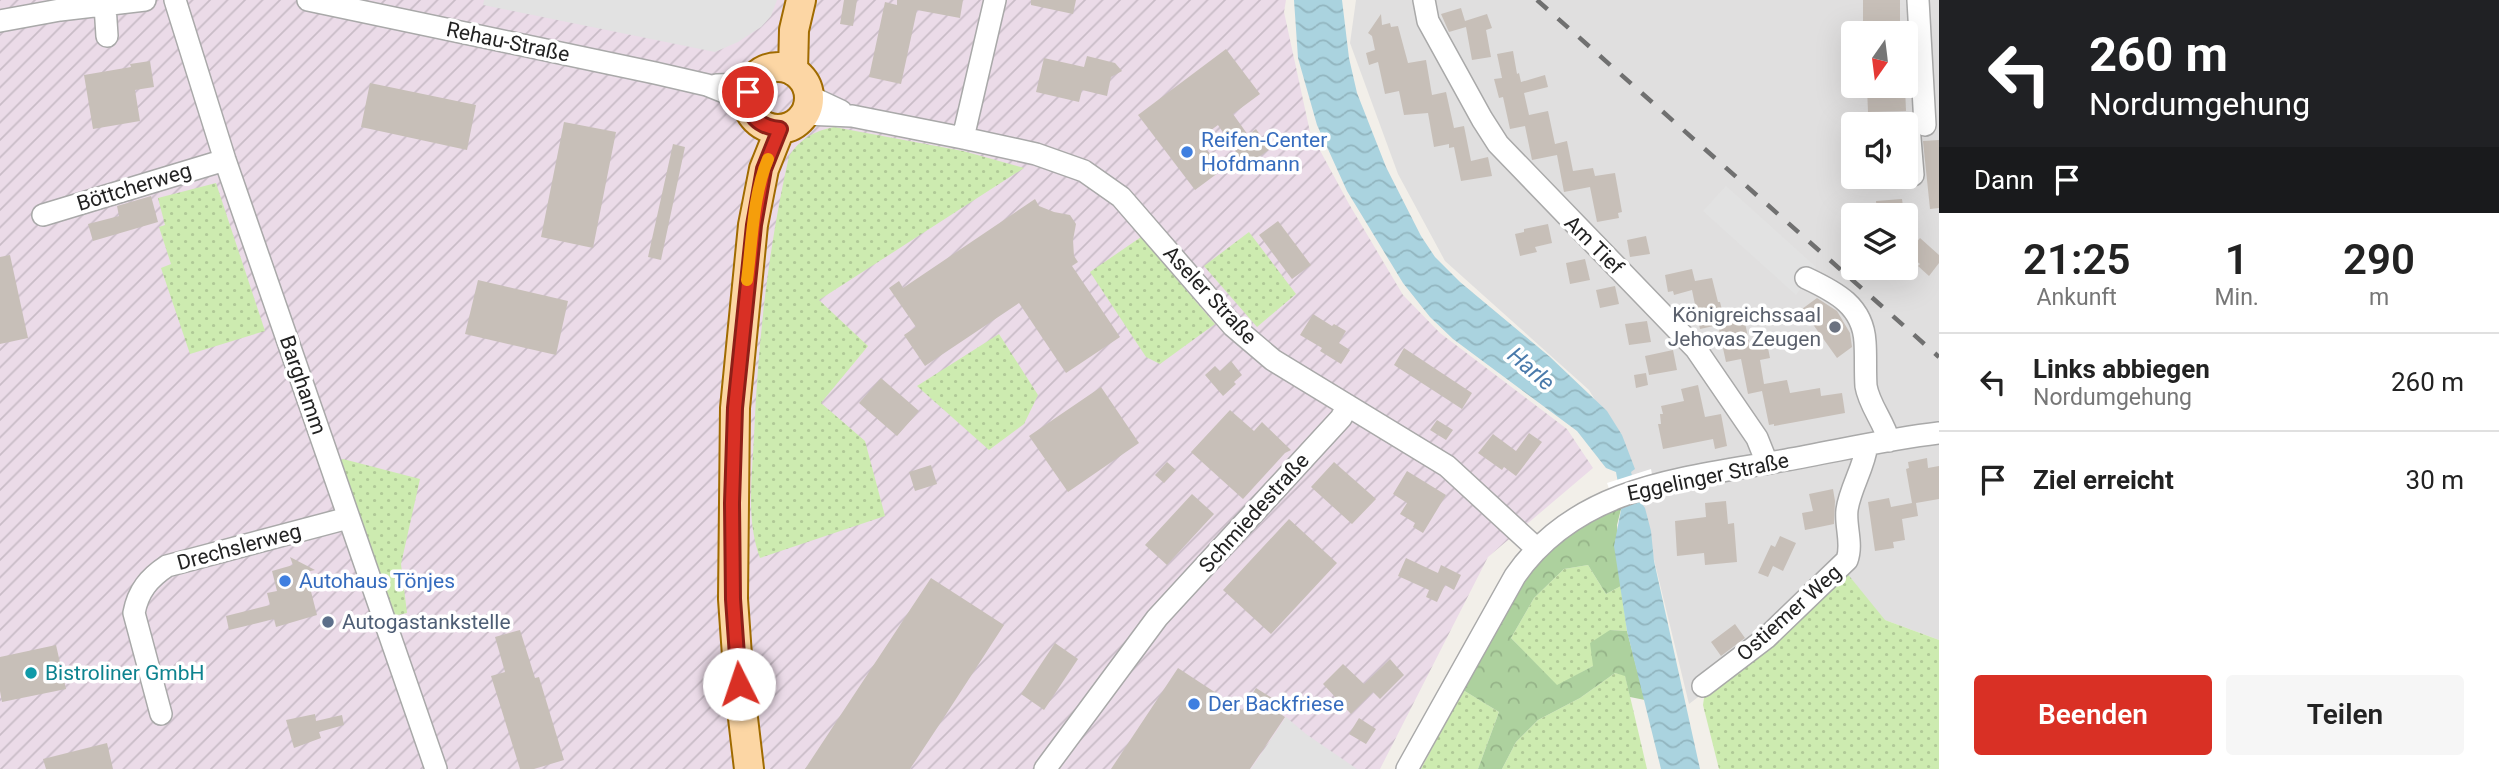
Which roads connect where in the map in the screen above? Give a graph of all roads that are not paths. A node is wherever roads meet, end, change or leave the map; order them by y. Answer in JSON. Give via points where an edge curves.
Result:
{"nodes":[{"id":1,"x":145,"y":0,"type":"edge"},
{"id":2,"x":175,"y":0,"type":"edge"},
{"id":3,"x":308,"y":0,"type":"edge"},
{"id":4,"x":801,"y":0,"type":"edge"},
{"id":5,"x":995,"y":0,"type":"edge"},
{"id":6,"x":1423,"y":0,"type":"edge"},
{"id":7,"x":1918,"y":0,"type":"edge"},
{"id":8,"x":105,"y":5,"type":"junction"},
{"id":9,"x":0,"y":21,"type":"edge"},
{"id":10,"x":1929,"y":28,"type":"edge"},
{"id":11,"x":107,"y":36,"type":"dead end"},
{"id":12,"x":767,"y":96,"type":"junction"},
{"id":13,"x":807,"y":105,"type":"junction"},
{"id":14,"x":1920,"y":125,"type":"edge"},
{"id":15,"x":963,"y":138,"type":"junction"},
{"id":16,"x":225,"y":160,"type":"junction"},
{"id":17,"x":43,"y":215,"type":"dead end"},
{"id":18,"x":1806,"y":278,"type":"dead end"},
{"id":19,"x":1347,"y":407,"type":"junction"},
{"id":20,"x":1939,"y":433,"type":"edge"},
{"id":21,"x":1889,"y":441,"type":"junction"},
{"id":22,"x":1867,"y":445,"type":"junction"},
{"id":23,"x":1767,"y":463,"type":"junction"},
{"id":24,"x":348,"y":518,"type":"junction"},
{"id":25,"x":1536,"y":548,"type":"junction"},
{"id":26,"x":1703,"y":686,"type":"dead end"},
{"id":27,"x":160,"y":714,"type":"dead end"},
{"id":28,"x":436,"y":769,"type":"edge"},
{"id":29,"x":749,"y":769,"type":"edge"},
{"id":30,"x":1045,"y":769,"type":"edge"},
{"id":31,"x":1407,"y":769,"type":"edge"}],
"edges":[{"from":1,"to":8,"type":"street"},
{"from":2,"to":16,"type":"street","name":"Barghamm"},
{"from":3,"to":12,"type":"street","name":"Rehau-Straße"},
{"from":4,"to":12,"type":"main road"},
{"from":5,"to":15,"type":"street"},
{"from":6,"to":23,"type":"street","name":"Am Tief","via":[[1428,21],[1498,144],[1696,349],[1757,438]]},
{"from":7,"to":10,"type":"street"},
{"from":8,"to":9,"type":"street"},
{"from":8,"to":11,"type":"street"},
{"from":10,"to":14,"type":"street"},
{"from":12,"to":13,"type":"main road","via":[[798,121]]},
{"from":12,"to":13,"type":"main road","via":[[806,85]]},
{"from":12,"to":29,"type":"main road","via":[[764,169],[743,313],[735,408],[733,599]]},
{"from":13,"to":15,"type":"street","name":"Aseler Straße"},
{"from":15,"to":19,"type":"street","name":"Aseler Straße","via":[[1053,159],[1104,183],[1227,320],[1273,360]]},
{"from":16,"to":17,"type":"street","name":"Böttcherweg"},
{"from":16,"to":24,"type":"street","name":"Barghamm"},
{"from":18,"to":21,"type":"street","via":[[1833,290],[1861,321],[1866,387]]},
{"from":19,"to":25,"type":"street","name":"Aseler Straße","via":[[1447,466]]},
{"from":19,"to":30,"type":"street","name":"Schmiedestraße","via":[[1157,618]]},
{"from":20,"to":21,"type":"street","name":"Eggelinger Straße"},
{"from":21,"to":22,"type":"street","name":"Eggelinger Straße"},
{"from":22,"to":23,"type":"street","name":"Eggelinger Straße"},
{"from":22,"to":26,"type":"street","name":"Ostiemer Weg","via":[[1847,511],[1847,560],[1766,638]]},
{"from":23,"to":25,"type":"street","name":"Eggelinger Straße","via":[[1654,485],[1613,498],[1580,514]]},
{"from":24,"to":27,"type":"street","name":"Drechslerweg","via":[[167,566],[152,576],[136,600],[134,613]]},
{"from":24,"to":28,"type":"street","name":"Barghamm"},
{"from":25,"to":31,"type":"street","name":"Eggelinger Straße","via":[[1508,587]]}]}
